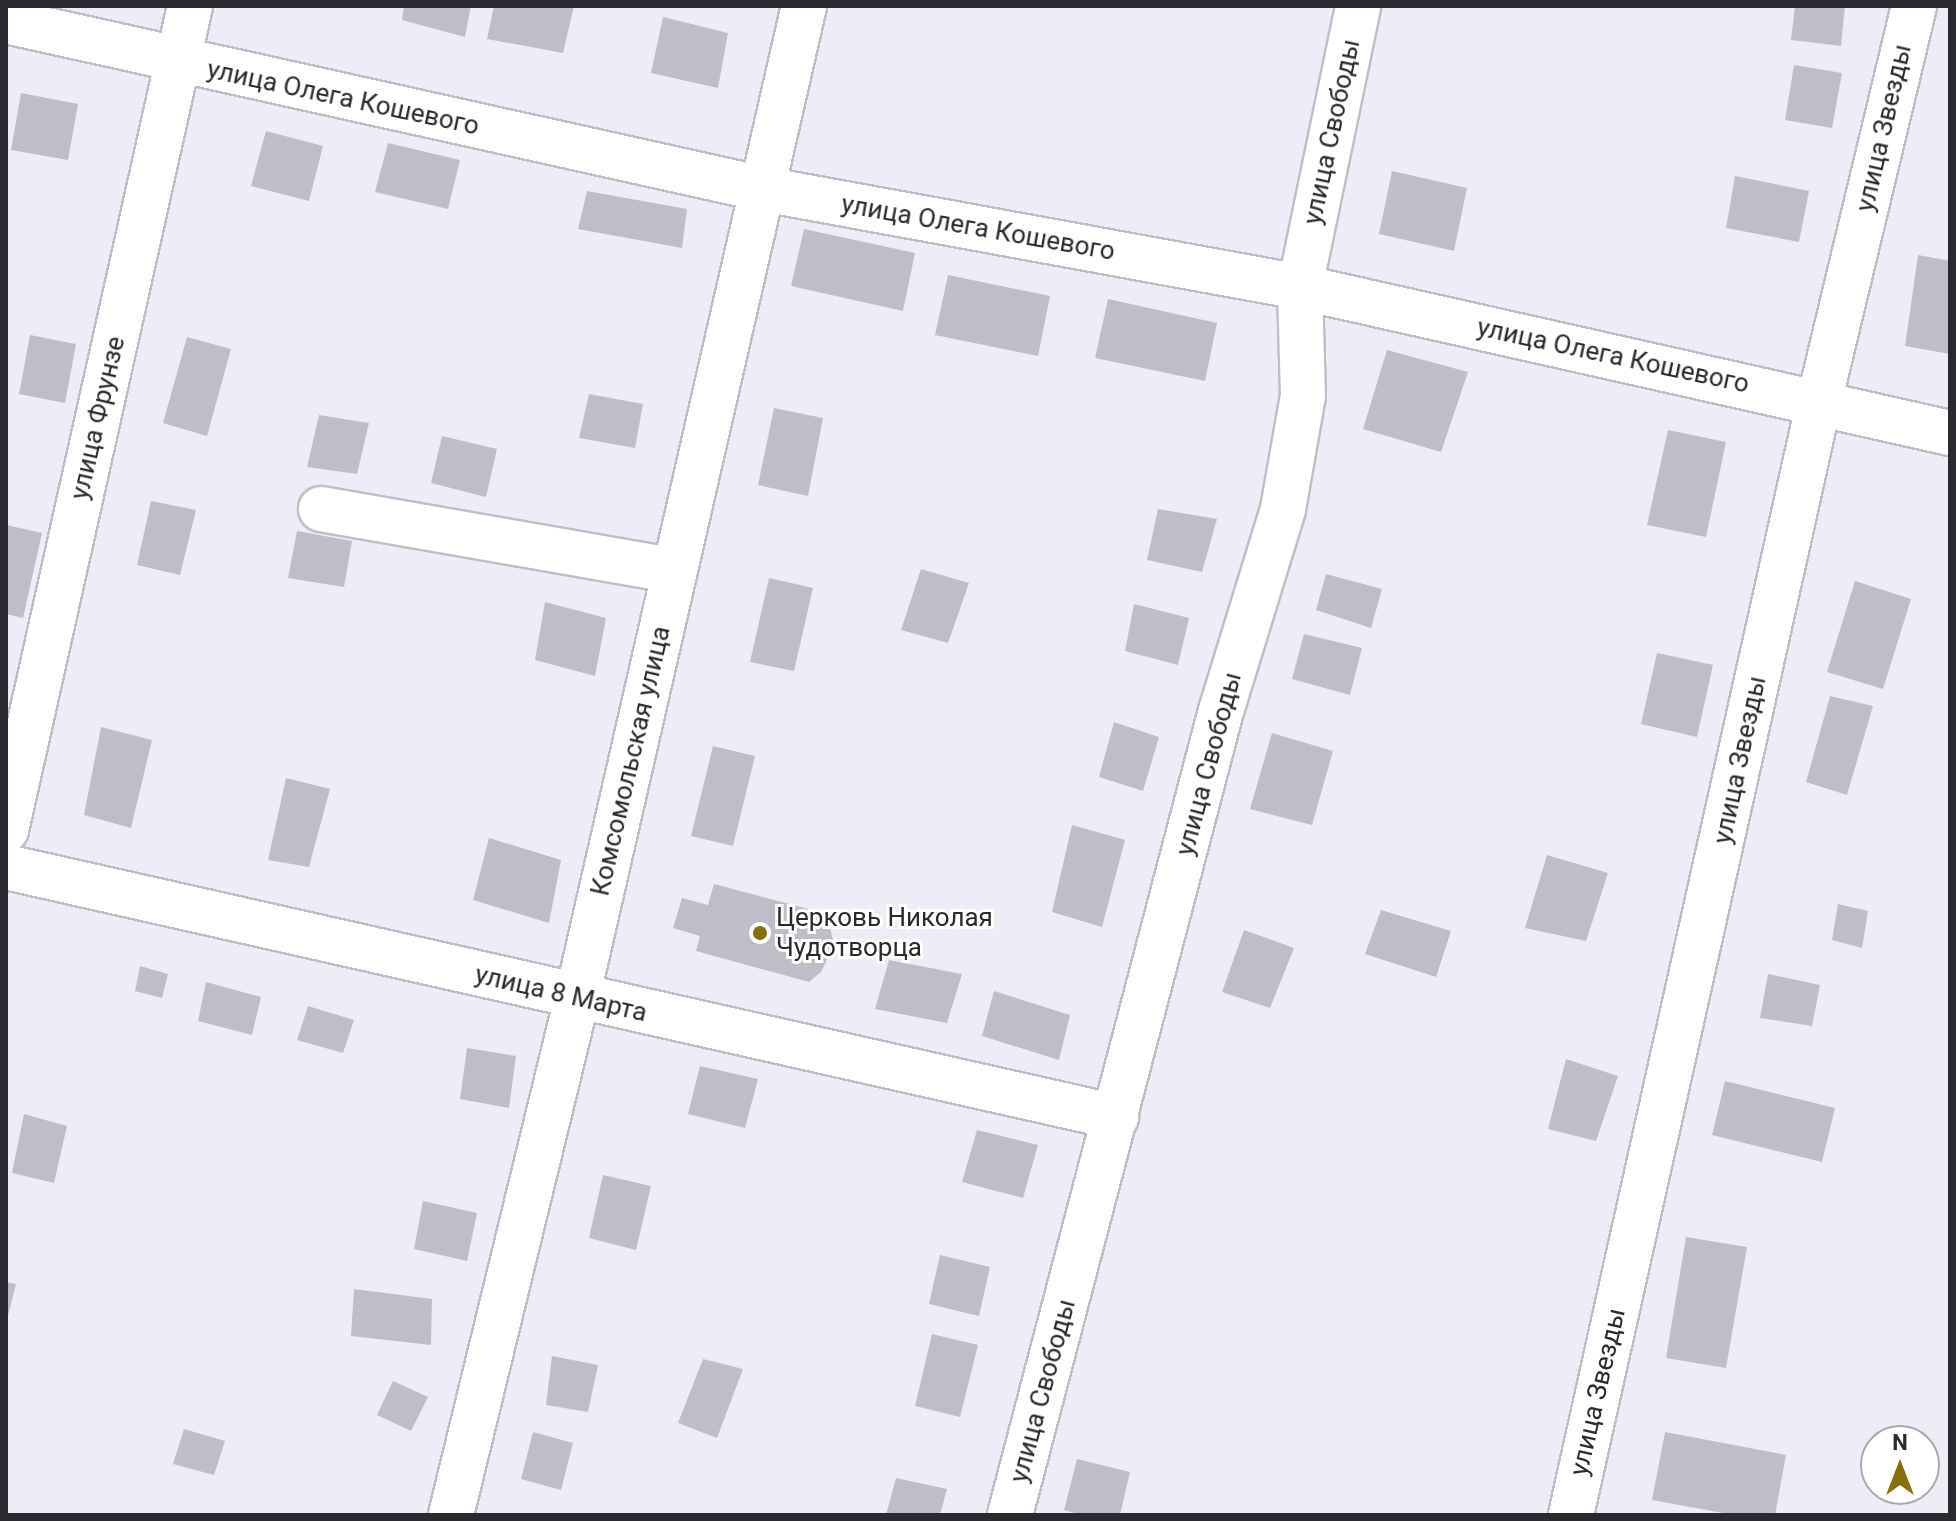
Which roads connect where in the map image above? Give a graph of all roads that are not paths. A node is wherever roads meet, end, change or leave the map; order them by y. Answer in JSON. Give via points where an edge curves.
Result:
{"nodes":[{"id":1,"x":190,"y":6,"type":"edge"},
{"id":2,"x":804,"y":6,"type":"edge"},
{"id":3,"x":1358,"y":6,"type":"edge"},
{"id":4,"x":1914,"y":6,"type":"edge"},
{"id":5,"x":6,"y":21,"type":"edge"},
{"id":6,"x":177,"y":62,"type":"junction"},
{"id":7,"x":763,"y":189,"type":"junction"},
{"id":8,"x":1300,"y":287,"type":"junction"},
{"id":9,"x":1819,"y":402,"type":"junction"},
{"id":10,"x":1950,"y":433,"type":"edge"},
{"id":11,"x":321,"y":509,"type":"dead end"},
{"id":12,"x":675,"y":571,"type":"junction"},
{"id":13,"x":6,"y":830,"type":"edge"},
{"id":14,"x":6,"y":867,"type":"edge"},
{"id":15,"x":577,"y":998,"type":"junction"},
{"id":16,"x":1116,"y":1117,"type":"junction"},
{"id":17,"x":451,"y":1515,"type":"edge"},
{"id":18,"x":1010,"y":1515,"type":"edge"},
{"id":19,"x":1571,"y":1515,"type":"edge"}],
"edges":[{"from":1,"to":6,"type":"street","name":"улица Фрунзе"},
{"from":2,"to":7,"type":"street","name":"Комсомольская улица"},
{"from":3,"to":8,"type":"street","name":"улица Свободы"},
{"from":4,"to":9,"type":"street","name":"улица Звезды"},
{"from":5,"to":6,"type":"street","name":"улица Олега Кошевого"},
{"from":6,"to":7,"type":"street","name":"улица Олега Кошевого"},
{"from":6,"to":13,"type":"street","name":"улица Фрунзе"},
{"from":7,"to":8,"type":"street","name":"улица Олега Кошевого"},
{"from":7,"to":12,"type":"street","name":"Комсомольская улица"},
{"from":8,"to":9,"type":"street","name":"улица Олега Кошевого"},
{"from":8,"to":16,"type":"street","name":"улица Свободы","via":[[1303,396],[1283,509],[1221,711]]},
{"from":9,"to":10,"type":"street","name":"улица Олега Кошевого"},
{"from":9,"to":19,"type":"street","name":"улица Звезды"},
{"from":11,"to":12,"type":"street"},
{"from":12,"to":15,"type":"street","name":"Комсомольская улица"},
{"from":14,"to":15,"type":"street","name":"улица 8 Марта"},
{"from":15,"to":16,"type":"street","name":"улица 8 Марта"},
{"from":15,"to":17,"type":"street","name":"Комсомольская улица"},
{"from":16,"to":18,"type":"street","name":"улица Свободы"}]}
